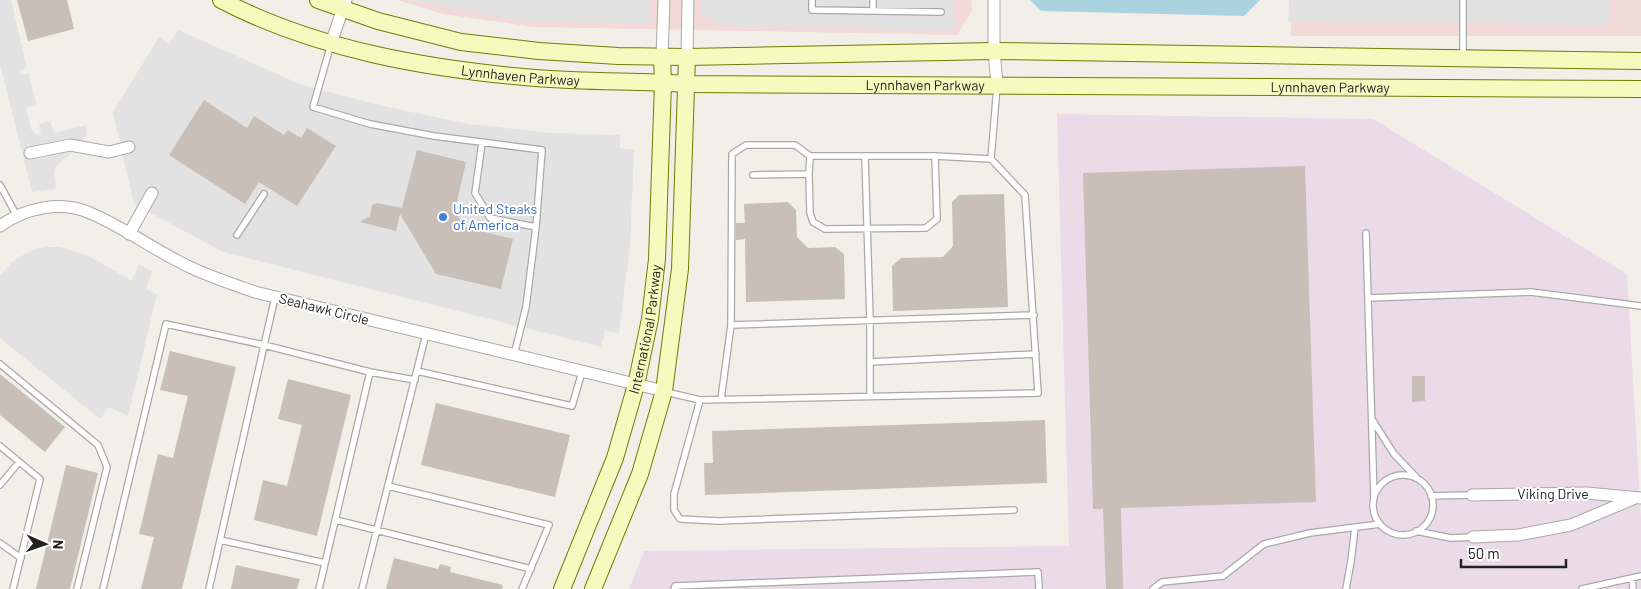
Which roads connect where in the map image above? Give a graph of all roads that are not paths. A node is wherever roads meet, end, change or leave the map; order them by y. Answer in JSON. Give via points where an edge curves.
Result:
{"nodes":[{"id":1,"x":221,"y":0,"type":"edge"},
{"id":2,"x":318,"y":0,"type":"edge"},
{"id":3,"x":664,"y":0,"type":"edge"},
{"id":4,"x":688,"y":0,"type":"edge"},
{"id":5,"x":812,"y":0,"type":"edge"},
{"id":6,"x":873,"y":0,"type":"edge"},
{"id":7,"x":994,"y":0,"type":"edge"},
{"id":8,"x":1463,"y":0,"type":"edge"},
{"id":9,"x":345,"y":4,"type":"edge"},
{"id":10,"x":873,"y":11,"type":"junction"},
{"id":11,"x":941,"y":12,"type":"dead end"},
{"id":12,"x":331,"y":43,"type":"junction"},
{"id":13,"x":994,"y":51,"type":"junction"},
{"id":14,"x":662,"y":56,"type":"junction"},
{"id":15,"x":687,"y":57,"type":"junction"},
{"id":16,"x":1463,"y":59,"type":"junction"},
{"id":17,"x":1641,"y":62,"type":"edge"},
{"id":18,"x":663,"y":83,"type":"junction"},
{"id":19,"x":687,"y":84,"type":"junction"},
{"id":20,"x":997,"y":84,"type":"junction"},
{"id":21,"x":1641,"y":89,"type":"edge"},
{"id":22,"x":482,"y":142,"type":"junction"},
{"id":23,"x":128,"y":147,"type":"dead end"},
{"id":24,"x":30,"y":153,"type":"dead end"},
{"id":25,"x":810,"y":156,"type":"junction"},
{"id":26,"x":865,"y":156,"type":"junction"},
{"id":27,"x":935,"y":156,"type":"junction"},
{"id":28,"x":991,"y":159,"type":"junction"},
{"id":29,"x":809,"y":174,"type":"junction"},
{"id":30,"x":753,"y":175,"type":"dead end"},
{"id":31,"x":0,"y":185,"type":"edge"},
{"id":32,"x":152,"y":193,"type":"dead end"},
{"id":33,"x":264,"y":194,"type":"dead end"},
{"id":34,"x":17,"y":216,"type":"junction"},
{"id":35,"x":0,"y":226,"type":"edge"},
{"id":36,"x":536,"y":227,"type":"junction"},
{"id":37,"x":867,"y":228,"type":"junction"},
{"id":38,"x":1366,"y":233,"type":"dead end"},
{"id":39,"x":129,"y":234,"type":"junction"},
{"id":40,"x":237,"y":234,"type":"dead end"},
{"id":41,"x":275,"y":298,"type":"junction"},
{"id":42,"x":1368,"y":298,"type":"junction"},
{"id":43,"x":1641,"y":306,"type":"edge"},
{"id":44,"x":1034,"y":315,"type":"junction"},
{"id":45,"x":870,"y":320,"type":"junction"},
{"id":46,"x":731,"y":325,"type":"junction"},
{"id":47,"x":426,"y":334,"type":"junction"},
{"id":48,"x":264,"y":345,"type":"junction"},
{"id":49,"x":1036,"y":354,"type":"junction"},
{"id":50,"x":514,"y":356,"type":"junction"},
{"id":51,"x":870,"y":362,"type":"junction"},
{"id":52,"x":0,"y":364,"type":"edge"},
{"id":53,"x":417,"y":371,"type":"junction"},
{"id":54,"x":370,"y":372,"type":"junction"},
{"id":55,"x":582,"y":372,"type":"junction"},
{"id":56,"x":415,"y":380,"type":"junction"},
{"id":57,"x":636,"y":385,"type":"junction"},
{"id":58,"x":664,"y":391,"type":"junction"},
{"id":59,"x":870,"y":396,"type":"junction"},
{"id":60,"x":721,"y":399,"type":"junction"},
{"id":61,"x":700,"y":400,"type":"junction"},
{"id":62,"x":1372,"y":419,"type":"junction"},
{"id":63,"x":0,"y":446,"type":"edge"},
{"id":64,"x":19,"y":462,"type":"junction"},
{"id":65,"x":1419,"y":480,"type":"junction"},
{"id":66,"x":0,"y":485,"type":"edge"},
{"id":67,"x":388,"y":486,"type":"junction"},
{"id":68,"x":1472,"y":495,"type":"joint"},
{"id":69,"x":1431,"y":496,"type":"junction"},
{"id":70,"x":1374,"y":498,"type":"junction"},
{"id":71,"x":1638,"y":498,"type":"edge"},
{"id":72,"x":1014,"y":510,"type":"dead end"},
{"id":73,"x":336,"y":520,"type":"junction"},
{"id":74,"x":1380,"y":524,"type":"junction"},
{"id":75,"x":1355,"y":528,"type":"junction"},
{"id":76,"x":377,"y":530,"type":"junction"},
{"id":77,"x":1416,"y":531,"type":"junction"},
{"id":78,"x":1473,"y":537,"type":"joint"},
{"id":79,"x":220,"y":540,"type":"junction"},
{"id":80,"x":0,"y":543,"type":"edge"},
{"id":81,"x":21,"y":558,"type":"junction"},
{"id":82,"x":325,"y":563,"type":"junction"},
{"id":83,"x":531,"y":569,"type":"junction"},
{"id":84,"x":1641,"y":576,"type":"edge"},
{"id":85,"x":1632,"y":578,"type":"junction"},
{"id":86,"x":13,"y":589,"type":"edge"},
{"id":87,"x":77,"y":589,"type":"edge"},
{"id":88,"x":103,"y":589,"type":"edge"},
{"id":89,"x":209,"y":589,"type":"edge"},
{"id":90,"x":319,"y":589,"type":"edge"},
{"id":91,"x":362,"y":589,"type":"edge"},
{"id":92,"x":522,"y":589,"type":"edge"},
{"id":93,"x":562,"y":589,"type":"edge"},
{"id":94,"x":593,"y":589,"type":"edge"},
{"id":95,"x":674,"y":589,"type":"edge"},
{"id":96,"x":1039,"y":589,"type":"edge"},
{"id":97,"x":1153,"y":589,"type":"edge"},
{"id":98,"x":1346,"y":589,"type":"edge"},
{"id":99,"x":1582,"y":589,"type":"edge"},
{"id":100,"x":1633,"y":589,"type":"edge"}],
"edges":[{"from":1,"to":12,"type":"main road","name":"Lynnhaven Parkway","via":[[249,15]]},
{"from":2,"to":9,"type":"main road","name":"Lynnhaven Parkway"},
{"from":3,"to":14,"type":"street"},
{"from":4,"to":15,"type":"street"},
{"from":5,"to":10,"type":"lane","via":[[812,10]]},
{"from":6,"to":10,"type":"lane"},
{"from":7,"to":13,"type":"street"},
{"from":8,"to":16,"type":"lane"},
{"from":9,"to":12,"type":"street"},
{"from":9,"to":14,"type":"main road","name":"Lynnhaven Parkway","via":[[378,21],[461,42],[539,51]]},
{"from":10,"to":11,"type":"lane"},
{"from":12,"to":18,"type":"main road","name":"Lynnhaven Parkway","via":[[435,66],[535,78]]},
{"from":12,"to":22,"type":"lane","via":[[314,107],[370,124]]},
{"from":13,"to":15,"type":"main road","name":"Lynnhaven Parkway"},
{"from":13,"to":16,"type":"main road","name":"Lynnhaven Parkway"},
{"from":13,"to":20,"type":"street"},
{"from":14,"to":15,"type":"main road","name":"Lynnhaven Parkway"},
{"from":14,"to":18,"type":"main road","name":"International Parkway"},
{"from":15,"to":19,"type":"main road","name":"International Parkway"},
{"from":16,"to":17,"type":"main road","name":"Lynnhaven Parkway"},
{"from":18,"to":19,"type":"main road","name":"Lynnhaven Parkway"},
{"from":18,"to":57,"type":"main road","name":"International Parkway","via":[[657,259],[650,319]]},
{"from":19,"to":20,"type":"main road","name":"Lynnhaven Parkway"},
{"from":19,"to":58,"type":"main road","name":"International Parkway","via":[[680,269]]},
{"from":20,"to":21,"type":"main road","name":"Lynnhaven Parkway"},
{"from":20,"to":28,"type":"lane"},
{"from":22,"to":36,"type":"lane","via":[[475,193],[490,218]]},
{"from":22,"to":36,"type":"lane","via":[[542,150]]},
{"from":23,"to":24,"type":"street","via":[[109,152],[70,145]]},
{"from":25,"to":26,"type":"lane"},
{"from":25,"to":29,"type":"lane"},
{"from":25,"to":46,"type":"lane","via":[[795,145],[746,145],[732,154]]},
{"from":26,"to":27,"type":"lane"},
{"from":26,"to":37,"type":"lane"},
{"from":27,"to":28,"type":"lane"},
{"from":27,"to":37,"type":"lane","via":[[937,219],[926,228]]},
{"from":28,"to":44,"type":"lane","via":[[1025,195]]},
{"from":29,"to":30,"type":"lane"},
{"from":29,"to":37,"type":"lane","via":[[813,222],[825,229]]},
{"from":31,"to":34,"type":"lane"},
{"from":32,"to":39,"type":"street"},
{"from":33,"to":40,"type":"lane"},
{"from":34,"to":35,"type":"street","name":"Seahawk Circle"},
{"from":34,"to":39,"type":"street","name":"Seahawk Circle","via":[[43,207],[66,208],[89,212]]},
{"from":36,"to":50,"type":"lane","via":[[526,307]]},
{"from":37,"to":45,"type":"lane"},
{"from":38,"to":42,"type":"lane"},
{"from":39,"to":41,"type":"street","name":"Seahawk Circle","via":[[194,269]]},
{"from":41,"to":47,"type":"street","name":"Seahawk Circle"},
{"from":41,"to":48,"type":"lane"},
{"from":42,"to":43,"type":"lane","via":[[1531,292]]},
{"from":42,"to":62,"type":"lane"},
{"from":44,"to":45,"type":"lane"},
{"from":44,"to":49,"type":"lane"},
{"from":45,"to":46,"type":"lane"},
{"from":45,"to":51,"type":"lane"},
{"from":46,"to":60,"type":"lane"},
{"from":47,"to":50,"type":"street","name":"Seahawk Circle"},
{"from":47,"to":53,"type":"lane"},
{"from":48,"to":54,"type":"lane"},
{"from":48,"to":79,"type":"lane"},
{"from":48,"to":88,"type":"lane","via":[[166,324]]},
{"from":49,"to":51,"type":"lane"},
{"from":49,"to":59,"type":"lane","via":[[1038,393]]},
{"from":50,"to":55,"type":"street","name":"Seahawk Circle"},
{"from":51,"to":59,"type":"lane"},
{"from":52,"to":87,"type":"lane","via":[[98,445],[107,467]]},
{"from":53,"to":55,"type":"lane","via":[[572,406]]},
{"from":53,"to":56,"type":"lane"},
{"from":54,"to":56,"type":"lane"},
{"from":54,"to":73,"type":"lane"},
{"from":55,"to":57,"type":"street","name":"Seahawk Circle"},
{"from":56,"to":67,"type":"lane"},
{"from":57,"to":58,"type":"street","name":"Seahawk Circle"},
{"from":57,"to":93,"type":"main road","name":"International Parkway","via":[[616,458]]},
{"from":58,"to":61,"type":"lane"},
{"from":58,"to":94,"type":"main road","name":"International Parkway","via":[[640,474]]},
{"from":59,"to":60,"type":"lane"},
{"from":60,"to":61,"type":"lane"},
{"from":61,"to":72,"type":"lane","via":[[674,494],[674,510],[680,519],[718,521]]},
{"from":62,"to":65,"type":"lane","via":[[1394,454]]},
{"from":62,"to":70,"type":"lane"},
{"from":63,"to":64,"type":"lane"},
{"from":64,"to":66,"type":"lane"},
{"from":64,"to":81,"type":"lane","via":[[40,479]]},
{"from":65,"to":69,"type":"lane"},
{"from":65,"to":70,"type":"lane","via":[[1410,476],[1392,477],[1377,489]]},
{"from":67,"to":76,"type":"lane"},
{"from":67,"to":83,"type":"lane","via":[[549,525]]},
{"from":68,"to":69,"type":"lane"},
{"from":68,"to":71,"type":"street","name":"Viking Drive","via":[[1587,493]]},
{"from":69,"to":77,"type":"lane","via":[[1430,516]]},
{"from":70,"to":74,"type":"lane","via":[[1373,507]]},
{"from":71,"to":78,"type":"street","name":"Viking Drive","via":[[1571,525],[1518,535]]},
{"from":73,"to":76,"type":"lane"},
{"from":73,"to":82,"type":"lane"},
{"from":74,"to":75,"type":"lane"},
{"from":74,"to":77,"type":"lane","via":[[1397,534]]},
{"from":75,"to":97,"type":"lane","via":[[1310,533],[1264,544],[1223,576],[1162,582]]},
{"from":75,"to":98,"type":"lane"},
{"from":76,"to":83,"type":"lane"},
{"from":76,"to":91,"type":"lane"},
{"from":77,"to":78,"type":"lane","via":[[1451,538]]},
{"from":79,"to":82,"type":"lane"},
{"from":79,"to":89,"type":"lane"},
{"from":80,"to":81,"type":"lane"},
{"from":81,"to":86,"type":"lane"},
{"from":82,"to":90,"type":"lane"},
{"from":83,"to":92,"type":"lane"},
{"from":84,"to":85,"type":"lane"},
{"from":85,"to":99,"type":"lane"},
{"from":85,"to":100,"type":"lane"},
{"from":95,"to":96,"type":"lane","via":[[675,586],[1038,572]]}]}
